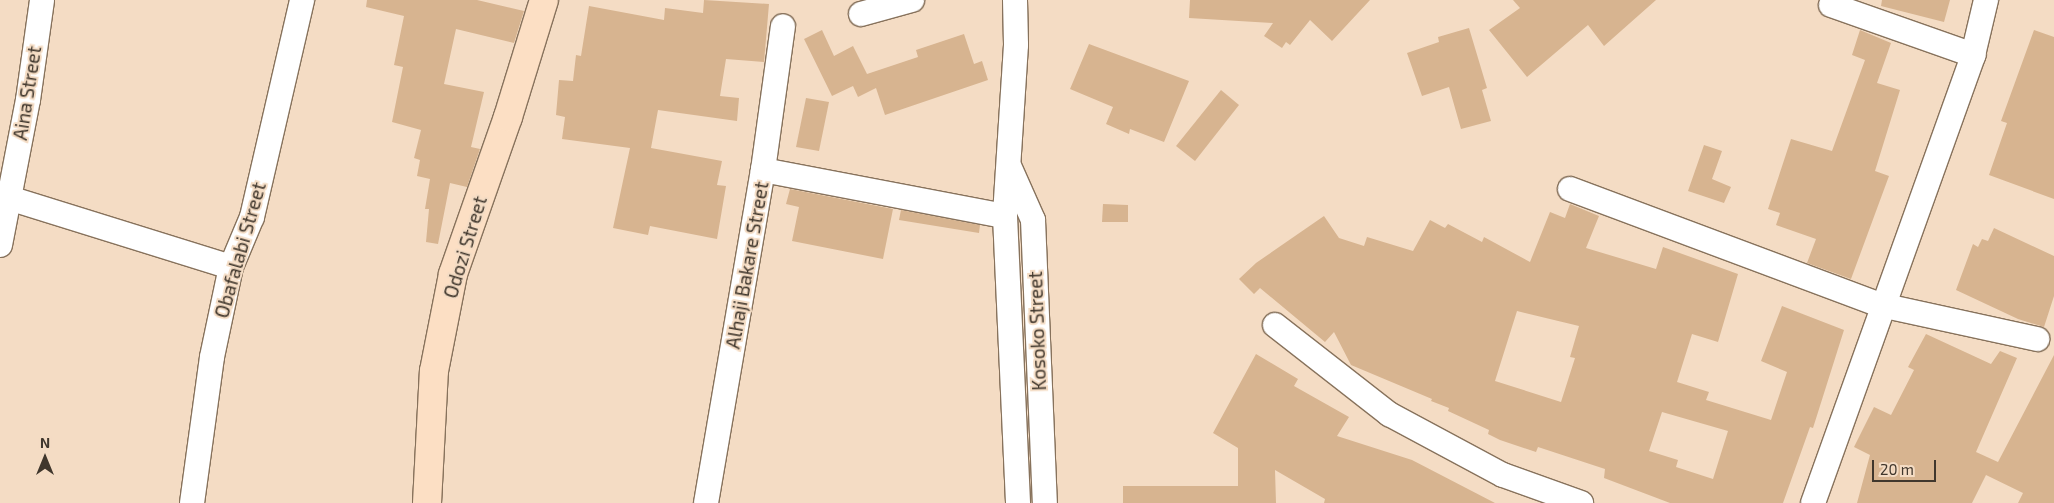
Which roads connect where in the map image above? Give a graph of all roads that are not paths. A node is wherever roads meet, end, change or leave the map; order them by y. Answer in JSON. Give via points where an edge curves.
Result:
{"nodes":[{"id":1,"x":42,"y":0,"type":"edge"},
{"id":2,"x":302,"y":0,"type":"edge"},
{"id":3,"x":544,"y":0,"type":"edge"},
{"id":4,"x":912,"y":0,"type":"edge"},
{"id":5,"x":1015,"y":0,"type":"edge"},
{"id":6,"x":1986,"y":0,"type":"edge"},
{"id":7,"x":1831,"y":5,"type":"dead end"},
{"id":8,"x":861,"y":14,"type":"dead end"},
{"id":9,"x":783,"y":26,"type":"dead end"},
{"id":10,"x":1973,"y":55,"type":"junction"},
{"id":11,"x":1008,"y":164,"type":"junction"},
{"id":12,"x":764,"y":170,"type":"junction"},
{"id":13,"x":1570,"y":189,"type":"dead end"},
{"id":14,"x":9,"y":198,"type":"junction"},
{"id":15,"x":1006,"y":216,"type":"junction"},
{"id":16,"x":0,"y":245,"type":"edge"},
{"id":17,"x":231,"y":267,"type":"junction"},
{"id":18,"x":1881,"y":305,"type":"junction"},
{"id":19,"x":1275,"y":325,"type":"dead end"},
{"id":20,"x":2037,"y":339,"type":"dead end"},
{"id":21,"x":192,"y":503,"type":"edge"},
{"id":22,"x":427,"y":503,"type":"edge"},
{"id":23,"x":706,"y":503,"type":"edge"},
{"id":24,"x":1018,"y":503,"type":"edge"},
{"id":25,"x":1045,"y":503,"type":"edge"},
{"id":26,"x":1581,"y":503,"type":"edge"},
{"id":27,"x":1813,"y":503,"type":"edge"}],
"edges":[{"from":1,"to":14,"type":"street","name":"Aina Street"},
{"from":2,"to":17,"type":"street","name":"Obafalabi Street","via":[[252,217]]},
{"from":3,"to":22,"type":"main road","name":"Odozi Street","via":[[508,117],[452,274],[434,371]]},
{"from":4,"to":8,"type":"street"},
{"from":5,"to":11,"type":"street","name":"Kosoko Street","via":[[1016,45]]},
{"from":6,"to":10,"type":"street"},
{"from":7,"to":10,"type":"street"},
{"from":9,"to":12,"type":"street","name":"Alhaji Bakare Street"},
{"from":10,"to":18,"type":"street"},
{"from":11,"to":15,"type":"street","name":"Kosoko Street"},
{"from":11,"to":25,"type":"street","name":"Kosoko Street","via":[[1033,220]]},
{"from":12,"to":15,"type":"street"},
{"from":12,"to":23,"type":"street","name":"Alhaji Bakare Street"},
{"from":13,"to":18,"type":"street"},
{"from":14,"to":16,"type":"street","name":"Aina Street"},
{"from":14,"to":17,"type":"street"},
{"from":15,"to":24,"type":"street","name":"Kosoko Street"},
{"from":17,"to":21,"type":"street","name":"Obafalabi Street","via":[[212,356]]},
{"from":18,"to":20,"type":"street"},
{"from":18,"to":27,"type":"street"},
{"from":19,"to":26,"type":"street","via":[[1389,414],[1503,475]]}]}
